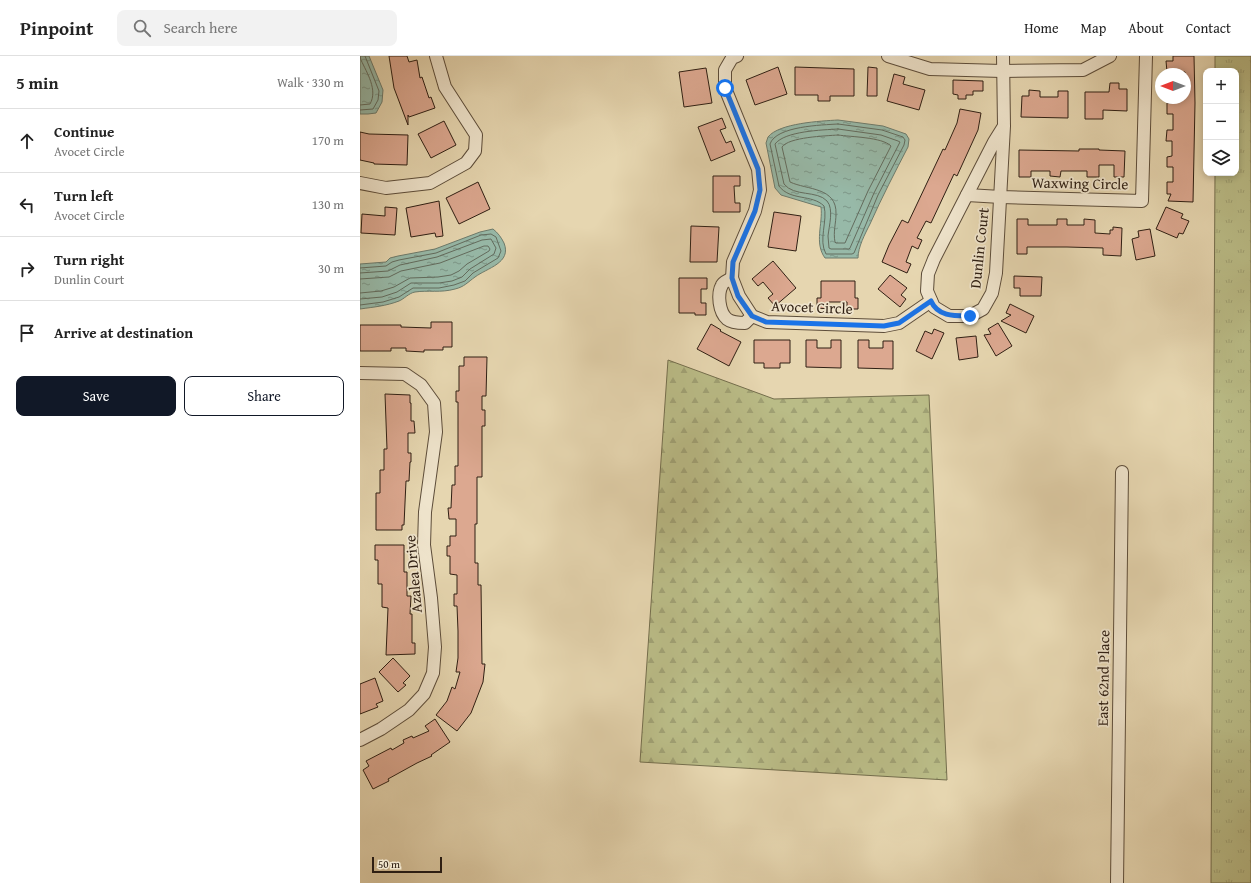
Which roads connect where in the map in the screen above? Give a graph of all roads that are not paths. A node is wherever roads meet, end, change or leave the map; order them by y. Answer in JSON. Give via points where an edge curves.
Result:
{"nodes":[{"id":1,"x":436,"y":56,"type":"edge"},
{"id":2,"x":737,"y":56,"type":"edge"},
{"id":3,"x":888,"y":56,"type":"edge"},
{"id":4,"x":1003,"y":56,"type":"edge"},
{"id":5,"x":1110,"y":56,"type":"edge"},
{"id":6,"x":1146,"y":56,"type":"edge"},
{"id":7,"x":1002,"y":71,"type":"junction"},
{"id":8,"x":1004,"y":126,"type":"junction"},
{"id":9,"x":360,"y":183,"type":"edge"},
{"id":10,"x":967,"y":195,"type":"junction"},
{"id":11,"x":1001,"y":197,"type":"junction"},
{"id":12,"x":732,"y":278,"type":"junction"},
{"id":13,"x":931,"y":301,"type":"junction"},
{"id":14,"x":752,"y":316,"type":"junction"},
{"id":15,"x":360,"y":373,"type":"edge"},
{"id":16,"x":1122,"y":472,"type":"dead end"},
{"id":17,"x":360,"y":740,"type":"edge"},
{"id":18,"x":1117,"y":883,"type":"edge"}],
"edges":[{"from":1,"to":9,"type":"street","via":[[445,87],[476,135],[475,151],[466,163],[430,183],[386,188]]},
{"from":2,"to":12,"type":"street","name":"Avocet Circle","via":[[732,58],[725,70],[725,88],[758,169],[760,190],[755,211],[733,262]]},
{"from":3,"to":7,"type":"street","via":[[930,69]]},
{"from":4,"to":7,"type":"street","name":"Dunlin Court"},
{"from":5,"to":7,"type":"street","via":[[1083,70]]},
{"from":6,"to":11,"type":"street","name":"Waxwing Circle","via":[[1142,201]]},
{"from":7,"to":8,"type":"street","name":"Dunlin Court"},
{"from":8,"to":10,"type":"street","name":"Dunlin Court"},
{"from":8,"to":11,"type":"street","name":"Dunlin Court"},
{"from":10,"to":11,"type":"street","name":"Waxwing Circle"},
{"from":10,"to":13,"type":"street","name":"Dunlin Court","via":[[928,274],[927,291]]},
{"from":11,"to":13,"type":"street","name":"Dunlin Court","via":[[996,273],[992,293],[983,309],[970,316],[949,316],[934,307]]},
{"from":12,"to":14,"type":"street","name":"Avocet Circle","via":[[738,296]]},
{"from":12,"to":14,"type":"street","via":[[722,284],[720,306],[727,319],[737,323],[745,323]]},
{"from":13,"to":14,"type":"street","name":"Avocet Circle","via":[[899,323],[884,326],[766,322]]},
{"from":15,"to":17,"type":"street","name":"Azalea Drive","via":[[405,374],[422,385],[434,403],[436,432],[425,512],[424,546],[435,647],[433,673],[424,694],[409,710]]},
{"from":16,"to":18,"type":"street","name":"East 62nd Place"}]}
